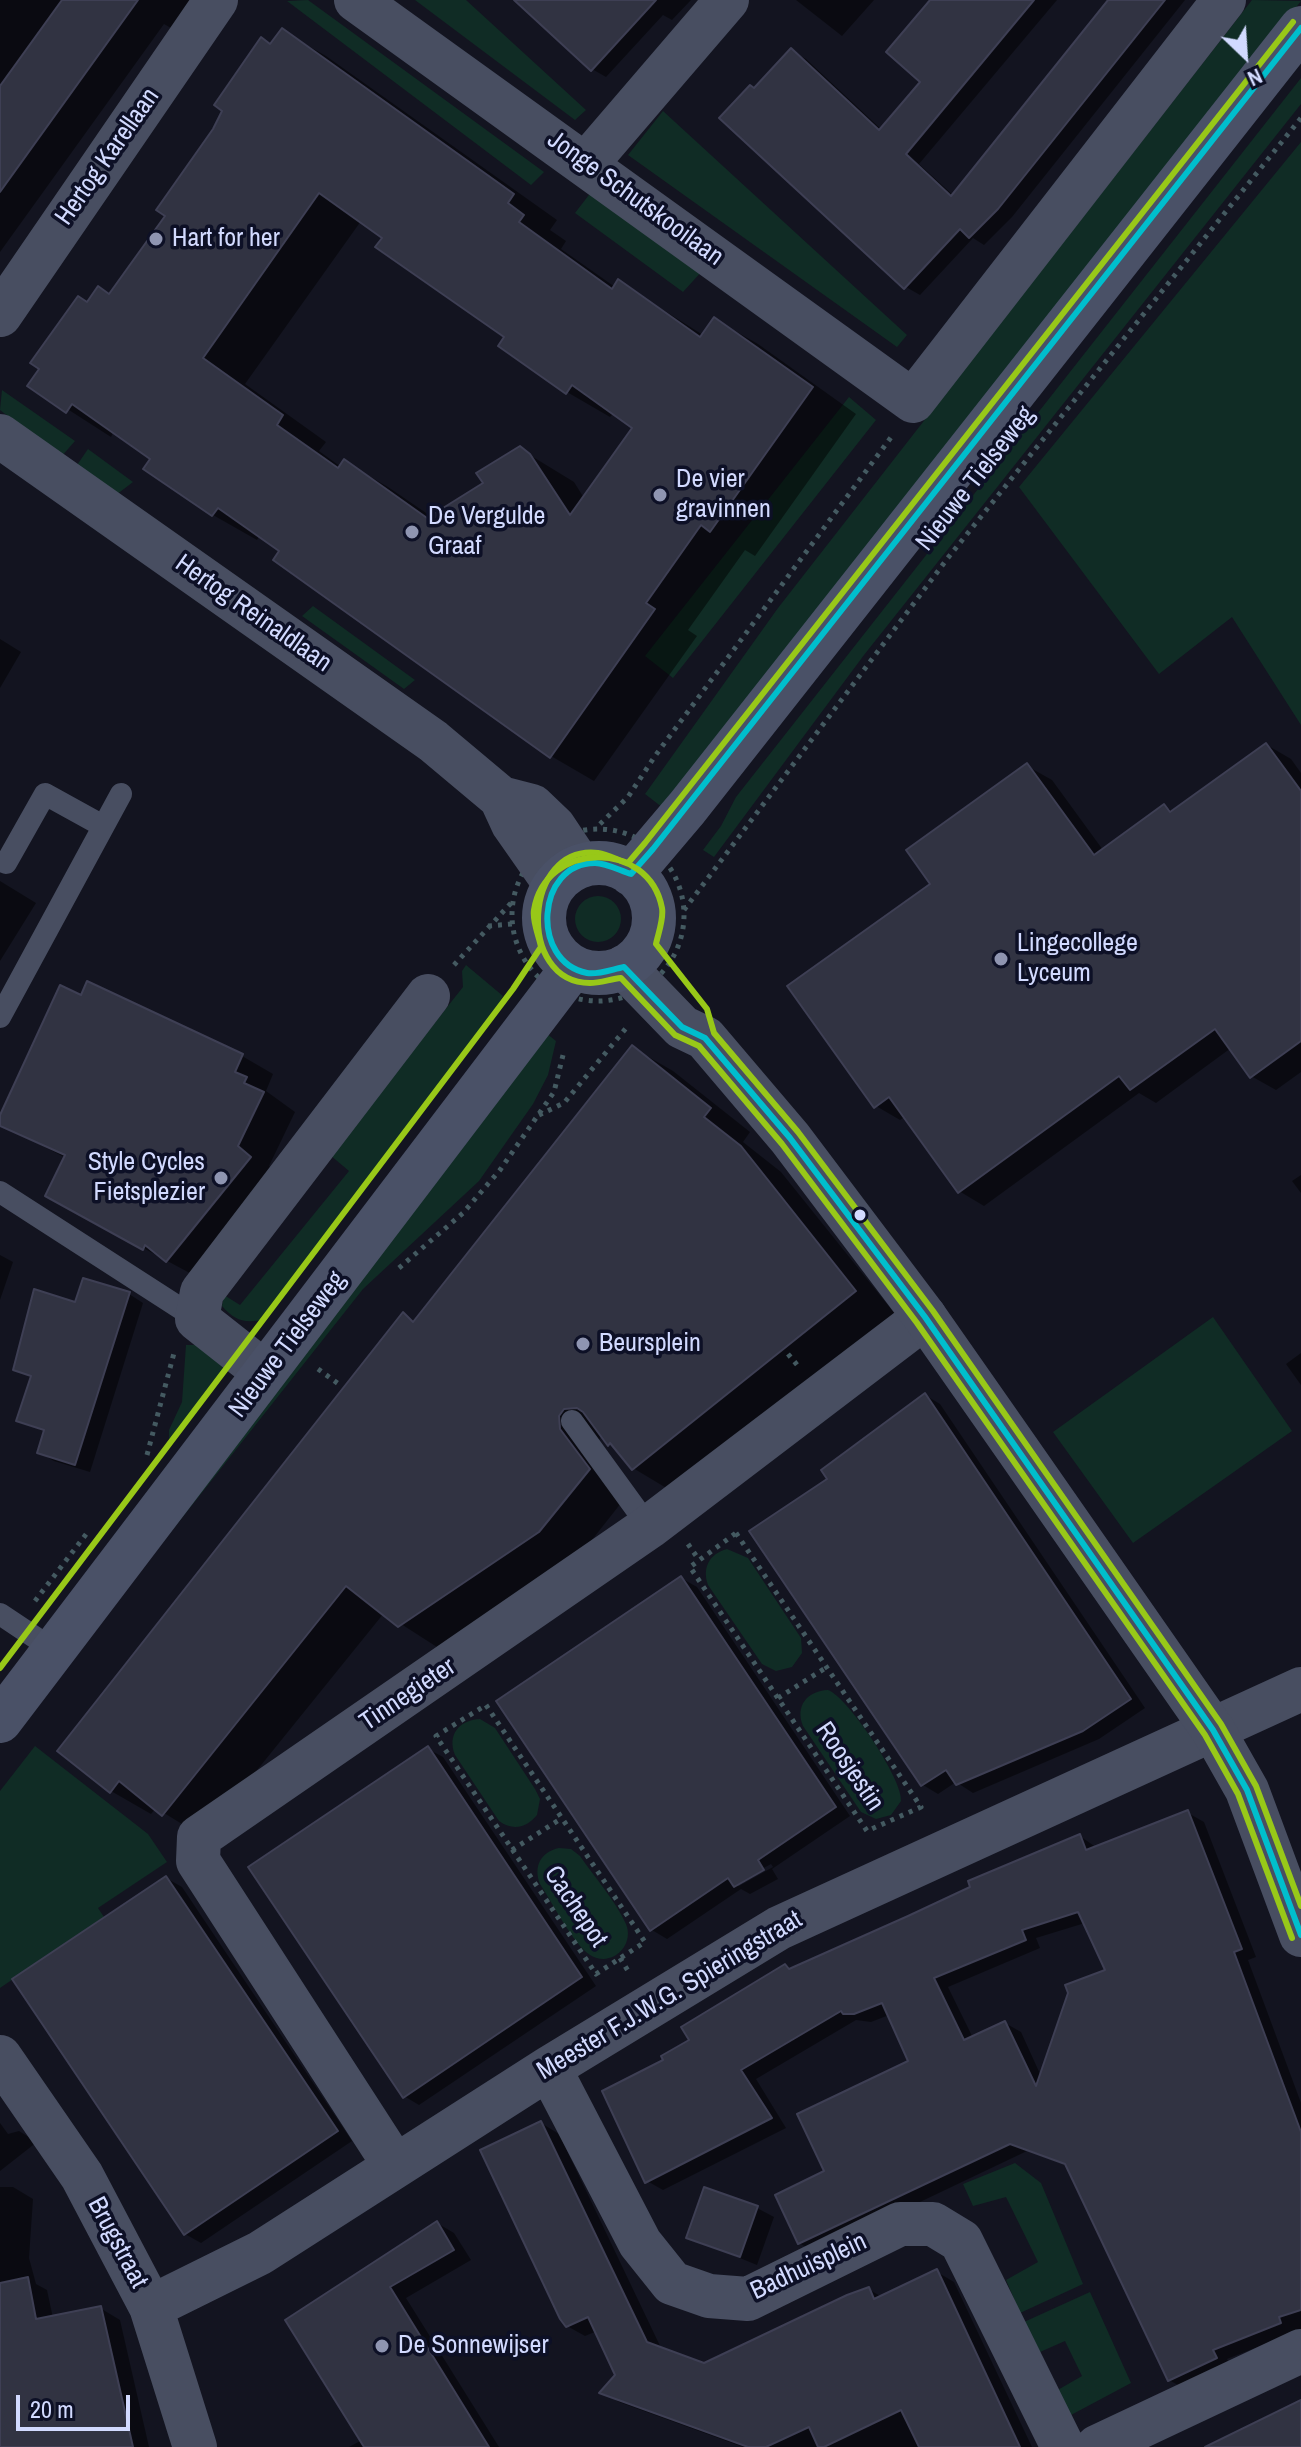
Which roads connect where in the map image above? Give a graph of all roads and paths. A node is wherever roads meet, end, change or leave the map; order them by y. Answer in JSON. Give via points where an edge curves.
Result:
{"nodes":[{"id":1,"x":216,"y":0,"type":"edge"},
{"id":2,"x":356,"y":0,"type":"edge"},
{"id":3,"x":727,"y":0,"type":"edge"},
{"id":4,"x":1224,"y":0,"type":"edge"},
{"id":5,"x":1301,"y":28,"type":"edge"},
{"id":6,"x":1301,"y":60,"type":"edge"},
{"id":7,"x":1301,"y":118,"type":"edge"},
{"id":8,"x":587,"y":163,"type":"junction"},
{"id":9,"x":0,"y":315,"type":"edge"},
{"id":10,"x":913,"y":401,"type":"junction"},
{"id":11,"x":0,"y":436,"type":"edge"},
{"id":12,"x":121,"y":794,"type":"dead end"},
{"id":13,"x":103,"y":826,"type":"junction"},
{"id":14,"x":577,"y":860,"type":"junction"},
{"id":15,"x":6,"y":863,"type":"dead end"},
{"id":16,"x":655,"y":894,"type":"junction"},
{"id":17,"x":513,"y":901,"type":"dead end"},
{"id":18,"x":512,"y":924,"type":"dead end"},
{"id":19,"x":487,"y":927,"type":"junction"},
{"id":20,"x":641,"y":970,"type":"junction"},
{"id":21,"x":571,"y":972,"type":"junction"},
{"id":22,"x":428,"y":996,"type":"joint"},
{"id":23,"x":581,"y":1010,"type":"dead end"},
{"id":24,"x":0,"y":1017,"type":"edge"},
{"id":25,"x":566,"y":1041,"type":"dead end"},
{"id":26,"x":0,"y":1192,"type":"edge"},
{"id":27,"x":925,"y":1317,"type":"junction"},
{"id":28,"x":197,"y":1319,"type":"junction"},
{"id":29,"x":249,"y":1360,"type":"junction"},
{"id":30,"x":311,"y":1364,"type":"dead end"},
{"id":31,"x":340,"y":1385,"type":"dead end"},
{"id":32,"x":572,"y":1421,"type":"dead end"},
{"id":33,"x":138,"y":1468,"type":"dead end"},
{"id":34,"x":649,"y":1527,"type":"junction"},
{"id":35,"x":90,"y":1529,"type":"dead end"},
{"id":36,"x":18,"y":1626,"type":"edge"},
{"id":37,"x":827,"y":1667,"type":"junction"},
{"id":38,"x":0,"y":1685,"type":"edge"},
{"id":39,"x":1301,"y":1689,"type":"edge"},
{"id":40,"x":778,"y":1698,"type":"junction"},
{"id":41,"x":0,"y":1721,"type":"edge"},
{"id":42,"x":1213,"y":1730,"type":"junction"},
{"id":43,"x":562,"y":1818,"type":"junction"},
{"id":44,"x":512,"y":1850,"type":"junction"},
{"id":45,"x":1301,"y":1935,"type":"edge"},
{"id":46,"x":0,"y":2057,"type":"edge"},
{"id":47,"x":549,"y":2068,"type":"junction"},
{"id":48,"x":395,"y":2166,"type":"junction"},
{"id":49,"x":151,"y":2307,"type":"junction"},
{"id":50,"x":1301,"y":2351,"type":"edge"},
{"id":51,"x":195,"y":2447,"type":"edge"},
{"id":52,"x":1063,"y":2447,"type":"edge"},
{"id":53,"x":1097,"y":2447,"type":"edge"}],
"edges":[{"from":1,"to":9,"type":"street","name":"Hertog Karellaan"},
{"from":2,"to":8,"type":"street","name":"Jonge Schutskooilaan"},
{"from":3,"to":8,"type":"street"},
{"from":4,"to":10,"type":"street"},
{"from":5,"to":16,"type":"main road","name":"Nieuwe Tielseweg","via":[[697,796]]},
{"from":6,"to":16,"type":"main road","name":"Nieuwe Tielseweg"},
{"from":7,"to":16,"type":"path","name":"Nieuwe Tielseweg","via":[[947,559]]},
{"from":8,"to":10,"type":"street","name":"Jonge Schutskooilaan"},
{"from":10,"to":14,"type":"path","via":[[908,415]]},
{"from":11,"to":14,"type":"street","name":"Hertog Reinaldlaan","via":[[433,741],[501,798],[532,806]]},
{"from":12,"to":13,"type":"lane"},
{"from":13,"to":15,"type":"lane","via":[[45,794]]},
{"from":13,"to":24,"type":"lane"},
{"from":14,"to":16,"type":"main road","via":[[610,864]]},
{"from":14,"to":21,"type":"main road","via":[[544,909],[544,922]]},
{"from":16,"to":20,"type":"main road"},
{"from":17,"to":19,"type":"path"},
{"from":18,"to":19,"type":"path"},
{"from":19,"to":22,"type":"path"},
{"from":20,"to":21,"type":"main road"},
{"from":20,"to":25,"type":"path","via":[[564,1103],[538,1115],[554,1092]]},
{"from":20,"to":27,"type":"street","via":[[699,1014],[705,1038],[790,1138]]},
{"from":21,"to":23,"type":"path"},
{"from":21,"to":29,"type":"main road","name":"Nieuwe Tielseweg"},
{"from":21,"to":41,"type":"main road","name":"Nieuwe Tielseweg"},
{"from":22,"to":28,"type":"street","via":[[202,1292]]},
{"from":26,"to":28,"type":"lane"},
{"from":27,"to":34,"type":"street","name":"Tinnegieter"},
{"from":27,"to":42,"type":"street"},
{"from":28,"to":29,"type":"street","name":"Nieuwe Tielseweg"},
{"from":28,"to":33,"type":"path","via":[[174,1353],[147,1456]]},
{"from":29,"to":36,"type":"main road","name":"Nieuwe Tielseweg"},
{"from":30,"to":31,"type":"path"},
{"from":32,"to":34,"type":"lane"},
{"from":34,"to":48,"type":"street","name":"Tinnegieter","via":[[199,1837],[198,1861]]},
{"from":35,"to":36,"type":"path"},
{"from":36,"to":38,"type":"main road","name":"Nieuwe Tielseweg"},
{"from":37,"to":40,"type":"path"},
{"from":37,"to":40,"type":"path","name":"Roosjestin","via":[[736,1533],[690,1567]]},
{"from":37,"to":40,"type":"path","name":"Roosjestin","via":[[921,1807],[867,1831]]},
{"from":39,"to":42,"type":"street","name":"Meester F.J.W.G. Spieringstraat"},
{"from":42,"to":45,"type":"street","via":[[1247,1790]]},
{"from":42,"to":47,"type":"street","name":"Meester F.J.W.G. Spieringstraat","via":[[779,1928]]},
{"from":43,"to":44,"type":"path","name":"Cachepot"},
{"from":43,"to":44,"type":"path","name":"Cachepot","via":[[486,1705],[436,1736]]},
{"from":43,"to":44,"type":"path","name":"Cachepot","via":[[645,1942],[596,1974]]},
{"from":46,"to":49,"type":"street","name":"Brugstraat","via":[[82,2176]]},
{"from":47,"to":48,"type":"street","name":"Meester F.J.W.G. Spieringstraat"},
{"from":47,"to":52,"type":"street","name":"Badhuisplein","via":[[640,2243],[672,2283],[709,2296],[748,2299],[900,2224],[933,2224],[961,2241]]},
{"from":48,"to":49,"type":"street","name":"Meester F.J.W.G. Spieringstraat","via":[[260,2253]]},
{"from":49,"to":51,"type":"street","name":"Brugstraat"},
{"from":50,"to":53,"type":"street"}]}
